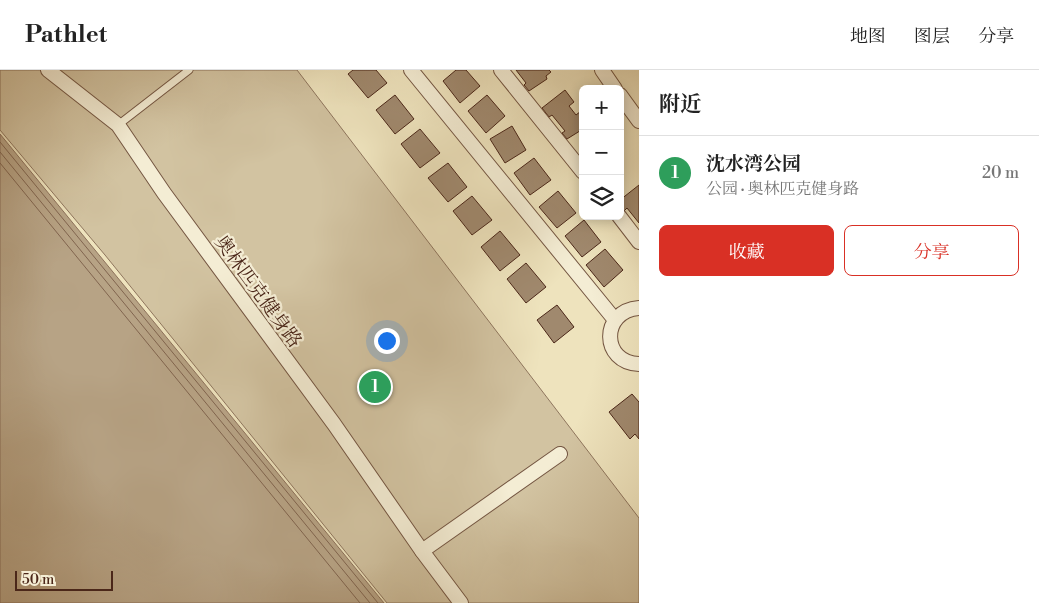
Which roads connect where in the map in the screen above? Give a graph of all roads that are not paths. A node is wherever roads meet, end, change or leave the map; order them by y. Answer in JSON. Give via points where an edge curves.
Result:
{"nodes":[{"id":1,"x":48,"y":70,"type":"edge"},
{"id":2,"x":189,"y":70,"type":"edge"},
{"id":3,"x":411,"y":70,"type":"edge"},
{"id":4,"x":501,"y":70,"type":"edge"},
{"id":5,"x":602,"y":70,"type":"edge"},
{"id":6,"x":612,"y":85,"type":"edge"},
{"id":7,"x":624,"y":100,"type":"edge"},
{"id":8,"x":639,"y":121,"type":"edge"},
{"id":9,"x":118,"y":125,"type":"junction"},
{"id":10,"x":579,"y":167,"type":"edge"},
{"id":11,"x":621,"y":220,"type":"edge"},
{"id":12,"x":639,"y":242,"type":"edge"},
{"id":13,"x":639,"y":308,"type":"edge"},
{"id":14,"x":615,"y":320,"type":"junction"},
{"id":15,"x":639,"y":364,"type":"edge"},
{"id":16,"x":560,"y":454,"type":"dead end"},
{"id":17,"x":422,"y":551,"type":"junction"},
{"id":18,"x":460,"y":603,"type":"edge"}],
"edges":[{"from":1,"to":9,"type":"street","name":"奥林匹克健身路"},
{"from":2,"to":9,"type":"lane"},
{"from":3,"to":14,"type":"street"},
{"from":4,"to":10,"type":"street"},
{"from":5,"to":6,"type":"street"},
{"from":7,"to":8,"type":"street"},
{"from":9,"to":17,"type":"street","name":"奥林匹克健身路"},
{"from":11,"to":12,"type":"street"},
{"from":13,"to":14,"type":"street","via":[[622,313]]},
{"from":14,"to":15,"type":"street","via":[[611,328],[611,346],[623,360]]},
{"from":16,"to":17,"type":"street"},
{"from":17,"to":18,"type":"street","name":"奥林匹克健身路"}]}
